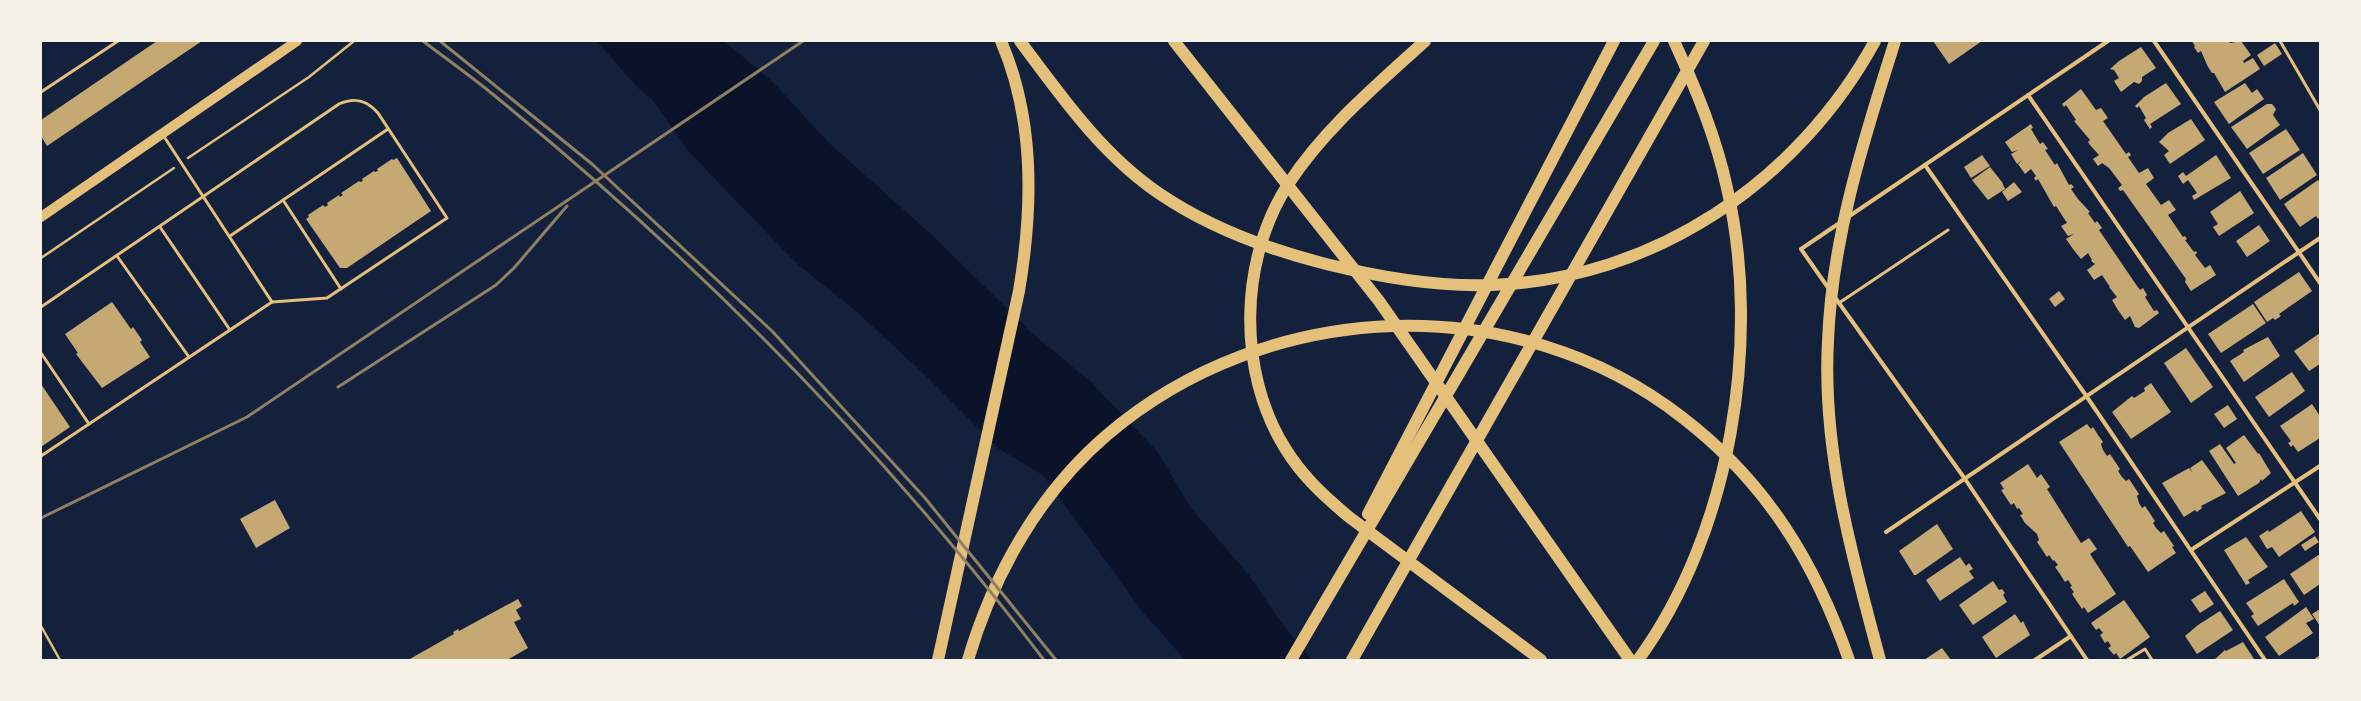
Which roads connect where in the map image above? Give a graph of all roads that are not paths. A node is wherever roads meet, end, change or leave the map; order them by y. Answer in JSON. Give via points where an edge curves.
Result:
{"nodes":[{"id":1,"x":118,"y":41,"type":"edge"},
{"id":2,"x":297,"y":41,"type":"edge"},
{"id":3,"x":1001,"y":41,"type":"edge"},
{"id":4,"x":1020,"y":41,"type":"edge"},
{"id":5,"x":1174,"y":41,"type":"edge"},
{"id":6,"x":1425,"y":41,"type":"edge"},
{"id":7,"x":1614,"y":41,"type":"edge"},
{"id":8,"x":1654,"y":41,"type":"edge"},
{"id":9,"x":1674,"y":41,"type":"edge"},
{"id":10,"x":1704,"y":41,"type":"edge"},
{"id":11,"x":1875,"y":41,"type":"edge"},
{"id":12,"x":1895,"y":41,"type":"edge"},
{"id":13,"x":2108,"y":41,"type":"edge"},
{"id":14,"x":2154,"y":41,"type":"edge"},
{"id":15,"x":2280,"y":41,"type":"edge"},
{"id":16,"x":41,"y":92,"type":"edge"},
{"id":17,"x":2028,"y":95,"type":"junction"},
{"id":18,"x":2320,"y":110,"type":"edge"},
{"id":19,"x":388,"y":129,"type":"junction"},
{"id":20,"x":163,"y":134,"type":"junction"},
{"id":21,"x":1926,"y":164,"type":"junction"},
{"id":22,"x":205,"y":197,"type":"junction"},
{"id":23,"x":283,"y":200,"type":"junction"},
{"id":24,"x":41,"y":217,"type":"edge"},
{"id":25,"x":160,"y":227,"type":"junction"},
{"id":26,"x":1948,"y":230,"type":"dead end"},
{"id":27,"x":230,"y":236,"type":"junction"},
{"id":28,"x":2320,"y":238,"type":"edge"},
{"id":29,"x":2300,"y":252,"type":"junction"},
{"id":30,"x":117,"y":256,"type":"junction"},
{"id":31,"x":2320,"y":283,"type":"edge"},
{"id":32,"x":342,"y":289,"type":"junction"},
{"id":33,"x":272,"y":302,"type":"junction"},
{"id":34,"x":1839,"y":303,"type":"junction"},
{"id":35,"x":41,"y":307,"type":"edge"},
{"id":36,"x":2188,"y":327,"type":"junction"},
{"id":37,"x":230,"y":330,"type":"junction"},
{"id":38,"x":41,"y":353,"type":"edge"},
{"id":39,"x":189,"y":357,"type":"junction"},
{"id":40,"x":2087,"y":396,"type":"junction"},
{"id":41,"x":89,"y":424,"type":"junction"},
{"id":42,"x":41,"y":456,"type":"edge"},
{"id":43,"x":2320,"y":466,"type":"edge"},
{"id":44,"x":1965,"y":479,"type":"junction"},
{"id":45,"x":2296,"y":483,"type":"junction"},
{"id":46,"x":2320,"y":519,"type":"edge"},
{"id":47,"x":1886,"y":532,"type":"dead end"},
{"id":48,"x":2191,"y":550,"type":"junction"},
{"id":49,"x":1309,"y":629,"type":"junction"},
{"id":50,"x":2071,"y":636,"type":"junction"},
{"id":51,"x":938,"y":660,"type":"edge"},
{"id":52,"x":968,"y":660,"type":"edge"},
{"id":53,"x":1292,"y":660,"type":"edge"},
{"id":54,"x":1352,"y":660,"type":"edge"},
{"id":55,"x":1541,"y":660,"type":"edge"},
{"id":56,"x":1630,"y":660,"type":"edge"},
{"id":57,"x":1638,"y":660,"type":"edge"},
{"id":58,"x":1849,"y":660,"type":"edge"},
{"id":59,"x":1880,"y":660,"type":"edge"},
{"id":60,"x":2035,"y":660,"type":"edge"},
{"id":61,"x":2087,"y":660,"type":"edge"},
{"id":62,"x":2127,"y":660,"type":"edge"},
{"id":63,"x":2152,"y":660,"type":"edge"},
{"id":64,"x":2265,"y":660,"type":"edge"}],
"edges":[{"from":1,"to":16,"type":"lane"},
{"from":2,"to":20,"type":"main road"},
{"from":3,"to":51,"type":"highway","via":[[1015,82],[1029,160],[1028,242],[1018,299]]},
{"from":4,"to":11,"type":"highway","via":[[1062,97],[1122,163],[1158,193],[1196,216],[1241,238],[1292,255],[1344,268],[1396,279],[1490,285],[1534,282],[1602,267],[1656,247],[1701,224],[1775,170],[1806,138],[1857,75]]},
{"from":5,"to":56,"type":"highway","via":[[1379,301]]},
{"from":6,"to":55,"type":"highway","via":[[1323,139],[1288,184],[1277,205],[1267,229],[1250,309],[1255,367],[1272,422],[1285,448],[1302,473],[1322,494],[1349,517]]},
{"from":7,"to":49,"type":"highway"},
{"from":8,"to":49,"type":"highway"},
{"from":9,"to":57,"type":"highway","via":[[1706,114],[1718,152],[1735,230],[1741,300],[1738,389],[1724,469],[1698,548],[1663,619]]},
{"from":10,"to":54,"type":"highway"},
{"from":12,"to":59,"type":"highway","via":[[1851,185],[1834,278],[1827,342],[1828,391],[1838,493]]},
{"from":13,"to":17,"type":"street"},
{"from":14,"to":29,"type":"street"},
{"from":15,"to":18,"type":"lane"},
{"from":17,"to":21,"type":"street"},
{"from":17,"to":36,"type":"street"},
{"from":19,"to":22,"type":"lane","via":[[372,106],[364,102],[347,100]]},
{"from":19,"to":23,"type":"lane"},
{"from":19,"to":32,"type":"lane","via":[[447,218]]},
{"from":20,"to":22,"type":"lane"},
{"from":20,"to":24,"type":"main road"},
{"from":21,"to":34,"type":"street","via":[[1801,249]]},
{"from":21,"to":40,"type":"street"},
{"from":22,"to":25,"type":"lane"},
{"from":22,"to":27,"type":"lane"},
{"from":23,"to":27,"type":"lane"},
{"from":23,"to":32,"type":"lane"},
{"from":25,"to":30,"type":"lane"},
{"from":25,"to":37,"type":"lane"},
{"from":26,"to":34,"type":"lane"},
{"from":27,"to":33,"type":"lane"},
{"from":28,"to":29,"type":"street"},
{"from":29,"to":31,"type":"street"},
{"from":29,"to":36,"type":"street"},
{"from":30,"to":35,"type":"lane"},
{"from":30,"to":39,"type":"lane"},
{"from":32,"to":33,"type":"lane","via":[[327,298]]},
{"from":33,"to":37,"type":"lane"},
{"from":34,"to":44,"type":"street"},
{"from":36,"to":40,"type":"street"},
{"from":36,"to":45,"type":"street"},
{"from":37,"to":39,"type":"lane"},
{"from":38,"to":41,"type":"lane"},
{"from":39,"to":41,"type":"lane"},
{"from":40,"to":44,"type":"street"},
{"from":40,"to":48,"type":"street"},
{"from":41,"to":42,"type":"lane"},
{"from":43,"to":45,"type":"street"},
{"from":44,"to":47,"type":"street"},
{"from":44,"to":50,"type":"street"},
{"from":45,"to":46,"type":"street"},
{"from":45,"to":48,"type":"street"},
{"from":48,"to":64,"type":"street"},
{"from":49,"to":53,"type":"highway"},
{"from":50,"to":60,"type":"street"},
{"from":50,"to":61,"type":"street"},
{"from":52,"to":58,"type":"highway","via":[[983,613],[1016,545],[1038,513],[1084,457],[1137,412],[1197,375],[1227,360],[1261,348],[1334,330],[1406,325],[1476,330],[1547,348],[1620,378],[1680,416],[1708,438],[1735,465],[1784,524],[1823,592]]},
{"from":62,"to":63,"type":"lane","via":[[2145,649]]}]}
